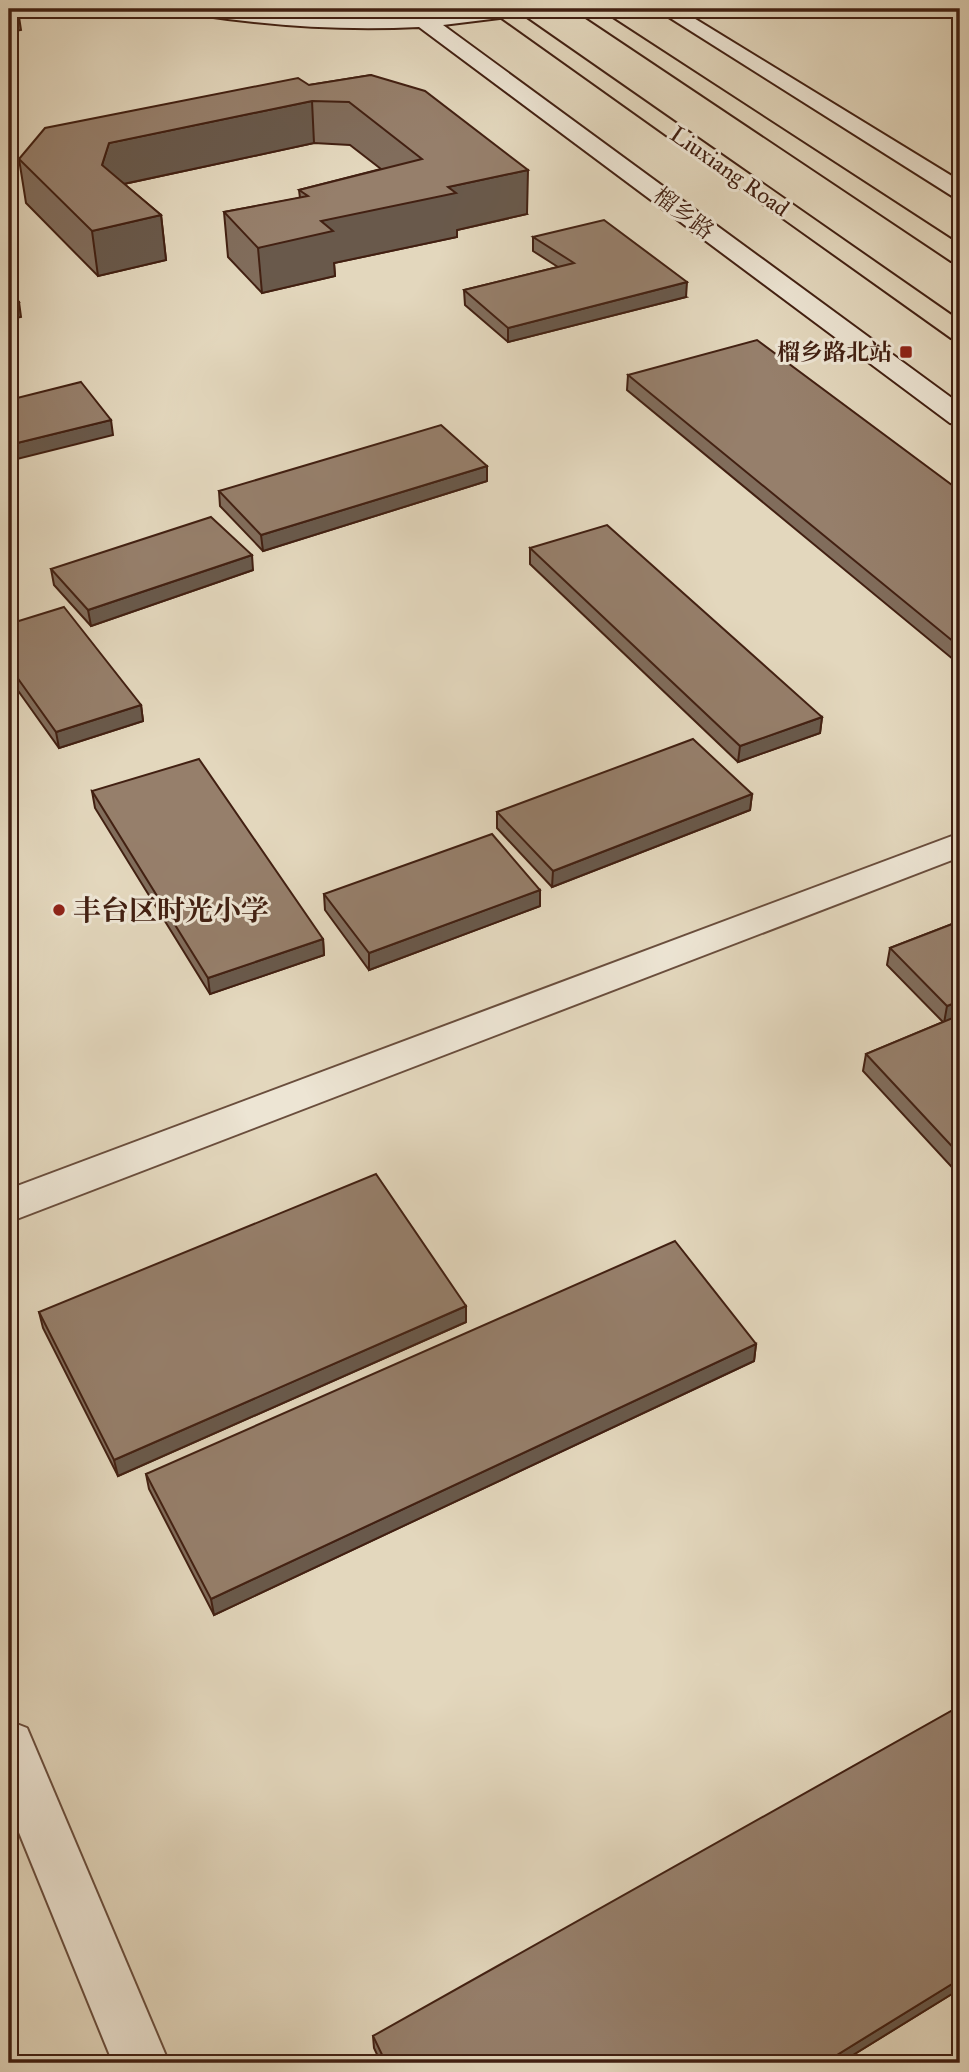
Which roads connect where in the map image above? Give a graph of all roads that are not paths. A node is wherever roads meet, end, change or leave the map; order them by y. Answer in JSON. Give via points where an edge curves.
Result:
{"nodes":[{"id":1,"x":199,"y":9,"type":"edge"},
{"id":2,"x":584,"y":9,"type":"edge"},
{"id":3,"x":666,"y":9,"type":"edge"},
{"id":4,"x":509,"y":10,"type":"edge"},
{"id":5,"x":415,"y":14,"type":"edge"},
{"id":6,"x":960,"y":191,"type":"edge"},
{"id":7,"x":960,"y":256,"type":"edge"},
{"id":8,"x":960,"y":333,"type":"edge"},
{"id":9,"x":960,"y":417,"type":"edge"},
{"id":10,"x":960,"y":844,"type":"edge"},
{"id":11,"x":9,"y":1206,"type":"edge"},
{"id":12,"x":9,"y":1745,"type":"edge"},
{"id":13,"x":141,"y":2063,"type":"edge"}],
"edges":[{"from":1,"to":5,"type":"street","via":[[260,19],[367,24]]},
{"from":2,"to":7,"type":"main road","name":"Liuxiang Road"},
{"from":3,"to":6,"type":"street"},
{"from":4,"to":5,"type":"street"},
{"from":4,"to":8,"type":"main road","name":"Liuxiang Road"},
{"from":5,"to":9,"type":"street","name":"榴乡路"},
{"from":10,"to":11,"type":"street"},
{"from":12,"to":13,"type":"street"}]}
